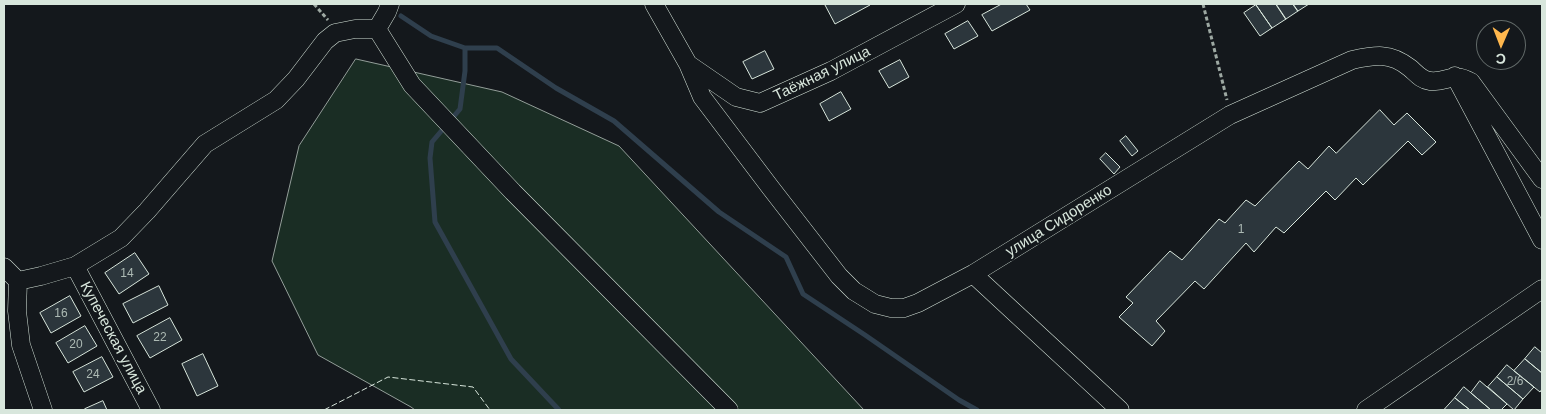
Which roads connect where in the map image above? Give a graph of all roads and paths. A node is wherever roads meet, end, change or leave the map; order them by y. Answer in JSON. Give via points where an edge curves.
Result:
{"nodes":[{"id":1,"x":314,"y":4,"type":"edge"},
{"id":2,"x":390,"y":4,"type":"edge"},
{"id":3,"x":654,"y":4,"type":"edge"},
{"id":4,"x":956,"y":4,"type":"edge"},
{"id":5,"x":1203,"y":4,"type":"edge"},
{"id":6,"x":377,"y":29,"type":"junction"},
{"id":7,"x":335,"y":33,"type":"junction"},
{"id":8,"x":688,"y":64,"type":"junction"},
{"id":9,"x":1455,"y":76,"type":"junction"},
{"id":10,"x":1230,"y":115,"type":"junction"},
{"id":11,"x":1542,"y":178,"type":"edge"},
{"id":12,"x":1542,"y":240,"type":"edge"},
{"id":13,"x":75,"y":266,"type":"junction"},
{"id":14,"x":4,"y":267,"type":"edge"},
{"id":15,"x":973,"y":274,"type":"junction"},
{"id":16,"x":18,"y":281,"type":"junction"},
{"id":17,"x":1542,"y":289,"type":"edge"},
{"id":18,"x":43,"y":410,"type":"edge"},
{"id":19,"x":151,"y":410,"type":"edge"},
{"id":20,"x":729,"y":410,"type":"edge"},
{"id":21,"x":1120,"y":410,"type":"edge"},
{"id":22,"x":1366,"y":410,"type":"edge"}],
"edges":[{"from":1,"to":7,"type":"path"},
{"from":2,"to":6,"type":"street"},
{"from":3,"to":8,"type":"street","name":"улица Сидоренко"},
{"from":4,"to":8,"type":"street","name":"Таёжная улица","via":[[831,72],[760,104],[736,97]]},
{"from":5,"to":10,"type":"path"},
{"from":6,"to":7,"type":"street","via":[[355,28]]},
{"from":6,"to":20,"type":"street","via":[[412,85],[458,135]]},
{"from":7,"to":13,"type":"street","via":[[324,41],[276,100],[205,144],[121,238]]},
{"from":8,"to":15,"type":"street","name":"улица Сидоренко","via":[[702,97],[725,129],[854,291],[875,304],[904,308]]},
{"from":9,"to":10,"type":"street","name":"улица Сидоренко","via":[[1429,81],[1396,59],[1372,56],[1352,60]]},
{"from":9,"to":11,"type":"street","via":[[1471,82]]},
{"from":9,"to":12,"type":"street"},
{"from":10,"to":15,"type":"street","name":"улица Сидоренко"},
{"from":13,"to":16,"type":"street"},
{"from":13,"to":19,"type":"street","name":"Купеческая улица"},
{"from":14,"to":16,"type":"street"},
{"from":15,"to":21,"type":"street"},
{"from":16,"to":18,"type":"street","via":[[21,345]]},
{"from":17,"to":22,"type":"street"}]}
